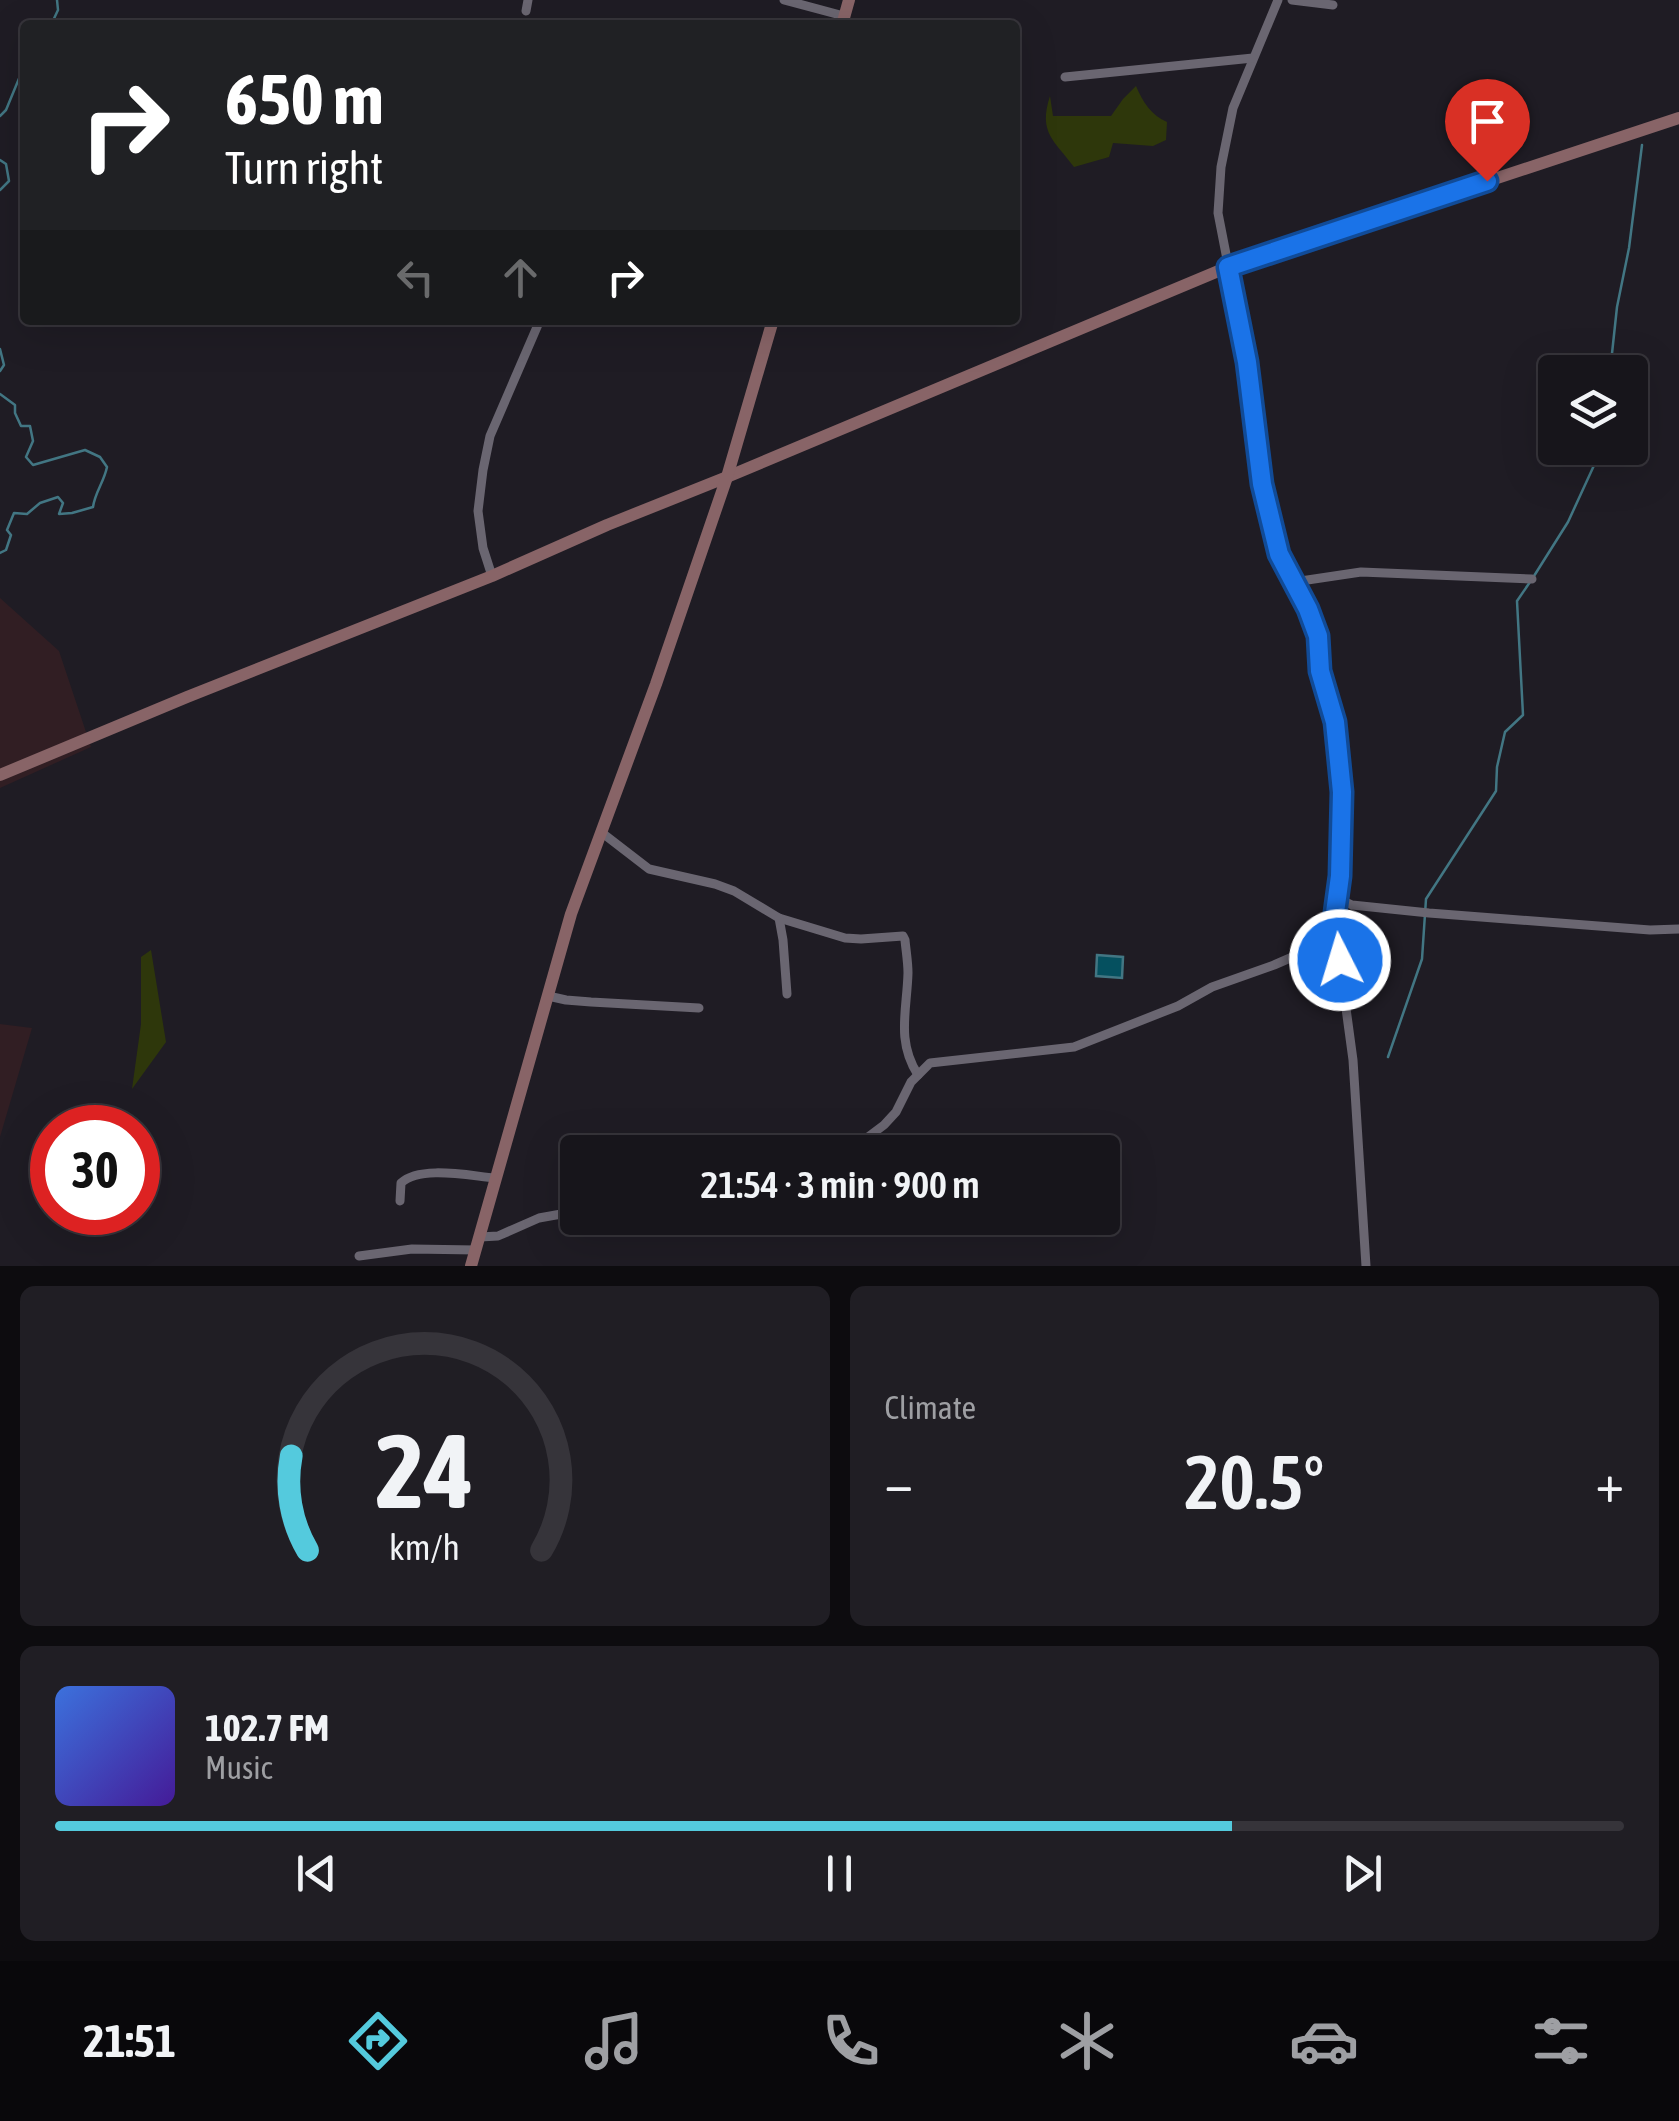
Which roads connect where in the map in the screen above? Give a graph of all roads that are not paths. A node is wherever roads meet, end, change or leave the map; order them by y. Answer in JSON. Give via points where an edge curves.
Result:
{"nodes":[{"id":1,"x":784,"y":0,"type":"edge"},
{"id":2,"x":1278,"y":0,"type":"edge"},
{"id":3,"x":1292,"y":0,"type":"edge"},
{"id":4,"x":1332,"y":6,"type":"dead end"},
{"id":5,"x":842,"y":20,"type":"edge"},
{"id":6,"x":1253,"y":58,"type":"junction"},
{"id":7,"x":1065,"y":77,"type":"dead end"},
{"id":8,"x":1679,"y":118,"type":"edge"},
{"id":9,"x":1228,"y":267,"type":"junction"},
{"id":10,"x":538,"y":325,"type":"edge"},
{"id":11,"x":772,"y":325,"type":"edge"},
{"id":12,"x":728,"y":478,"type":"junction"},
{"id":13,"x":492,"y":576,"type":"junction"},
{"id":14,"x":1532,"y":579,"type":"dead end"},
{"id":15,"x":1294,"y":582,"type":"junction"},
{"id":16,"x":0,"y":775,"type":"edge"},
{"id":17,"x":600,"y":832,"type":"junction"},
{"id":18,"x":1337,"y":898,"type":"junction"},
{"id":19,"x":778,"y":918,"type":"junction"},
{"id":20,"x":1679,"y":930,"type":"edge"},
{"id":21,"x":1336,"y":938,"type":"junction"},
{"id":22,"x":787,"y":994,"type":"dead end"},
{"id":23,"x":548,"y":996,"type":"junction"},
{"id":24,"x":699,"y":1008,"type":"dead end"},
{"id":25,"x":918,"y":1075,"type":"junction"},
{"id":26,"x":871,"y":1135,"type":"edge"},
{"id":27,"x":495,"y":1178,"type":"junction"},
{"id":28,"x":400,"y":1200,"type":"dead end"},
{"id":29,"x":560,"y":1214,"type":"edge"},
{"id":30,"x":478,"y":1244,"type":"junction"},
{"id":31,"x":359,"y":1256,"type":"dead end"},
{"id":32,"x":471,"y":1266,"type":"edge"},
{"id":33,"x":1366,"y":1266,"type":"edge"}],
"edges":[{"from":1,"to":5,"type":"street"},
{"from":2,"to":6,"type":"street"},
{"from":3,"to":4,"type":"street"},
{"from":6,"to":7,"type":"street"},
{"from":6,"to":9,"type":"street","via":[[1233,108],[1221,167],[1218,213]]},
{"from":8,"to":9,"type":"street"},
{"from":9,"to":12,"type":"street"},
{"from":9,"to":15,"type":"street","via":[[1262,484],[1279,554]]},
{"from":10,"to":13,"type":"street","via":[[490,436],[483,470],[478,511]]},
{"from":11,"to":12,"type":"street"},
{"from":12,"to":13,"type":"street"},
{"from":12,"to":17,"type":"street"},
{"from":13,"to":16,"type":"street"},
{"from":14,"to":15,"type":"street","via":[[1361,572]]},
{"from":15,"to":18,"type":"street","via":[[1318,636],[1335,722],[1342,792]]},
{"from":17,"to":19,"type":"street","via":[[648,869],[734,891]]},
{"from":17,"to":23,"type":"street"},
{"from":18,"to":20,"type":"street","via":[[1426,913]]},
{"from":18,"to":21,"type":"street"},
{"from":19,"to":22,"type":"street"},
{"from":19,"to":25,"type":"street","via":[[845,938],[903,936],[903,1016],[909,1061]]},
{"from":21,"to":25,"type":"street","via":[[1074,1047],[930,1063]]},
{"from":21,"to":33,"type":"street","via":[[1353,1060]]},
{"from":23,"to":24,"type":"street"},
{"from":23,"to":27,"type":"street"},
{"from":25,"to":26,"type":"street","via":[[896,1112]]},
{"from":27,"to":28,"type":"street","via":[[408,1177]]},
{"from":27,"to":30,"type":"street"},
{"from":29,"to":30,"type":"street"},
{"from":30,"to":31,"type":"street"},
{"from":30,"to":32,"type":"street"}]}
